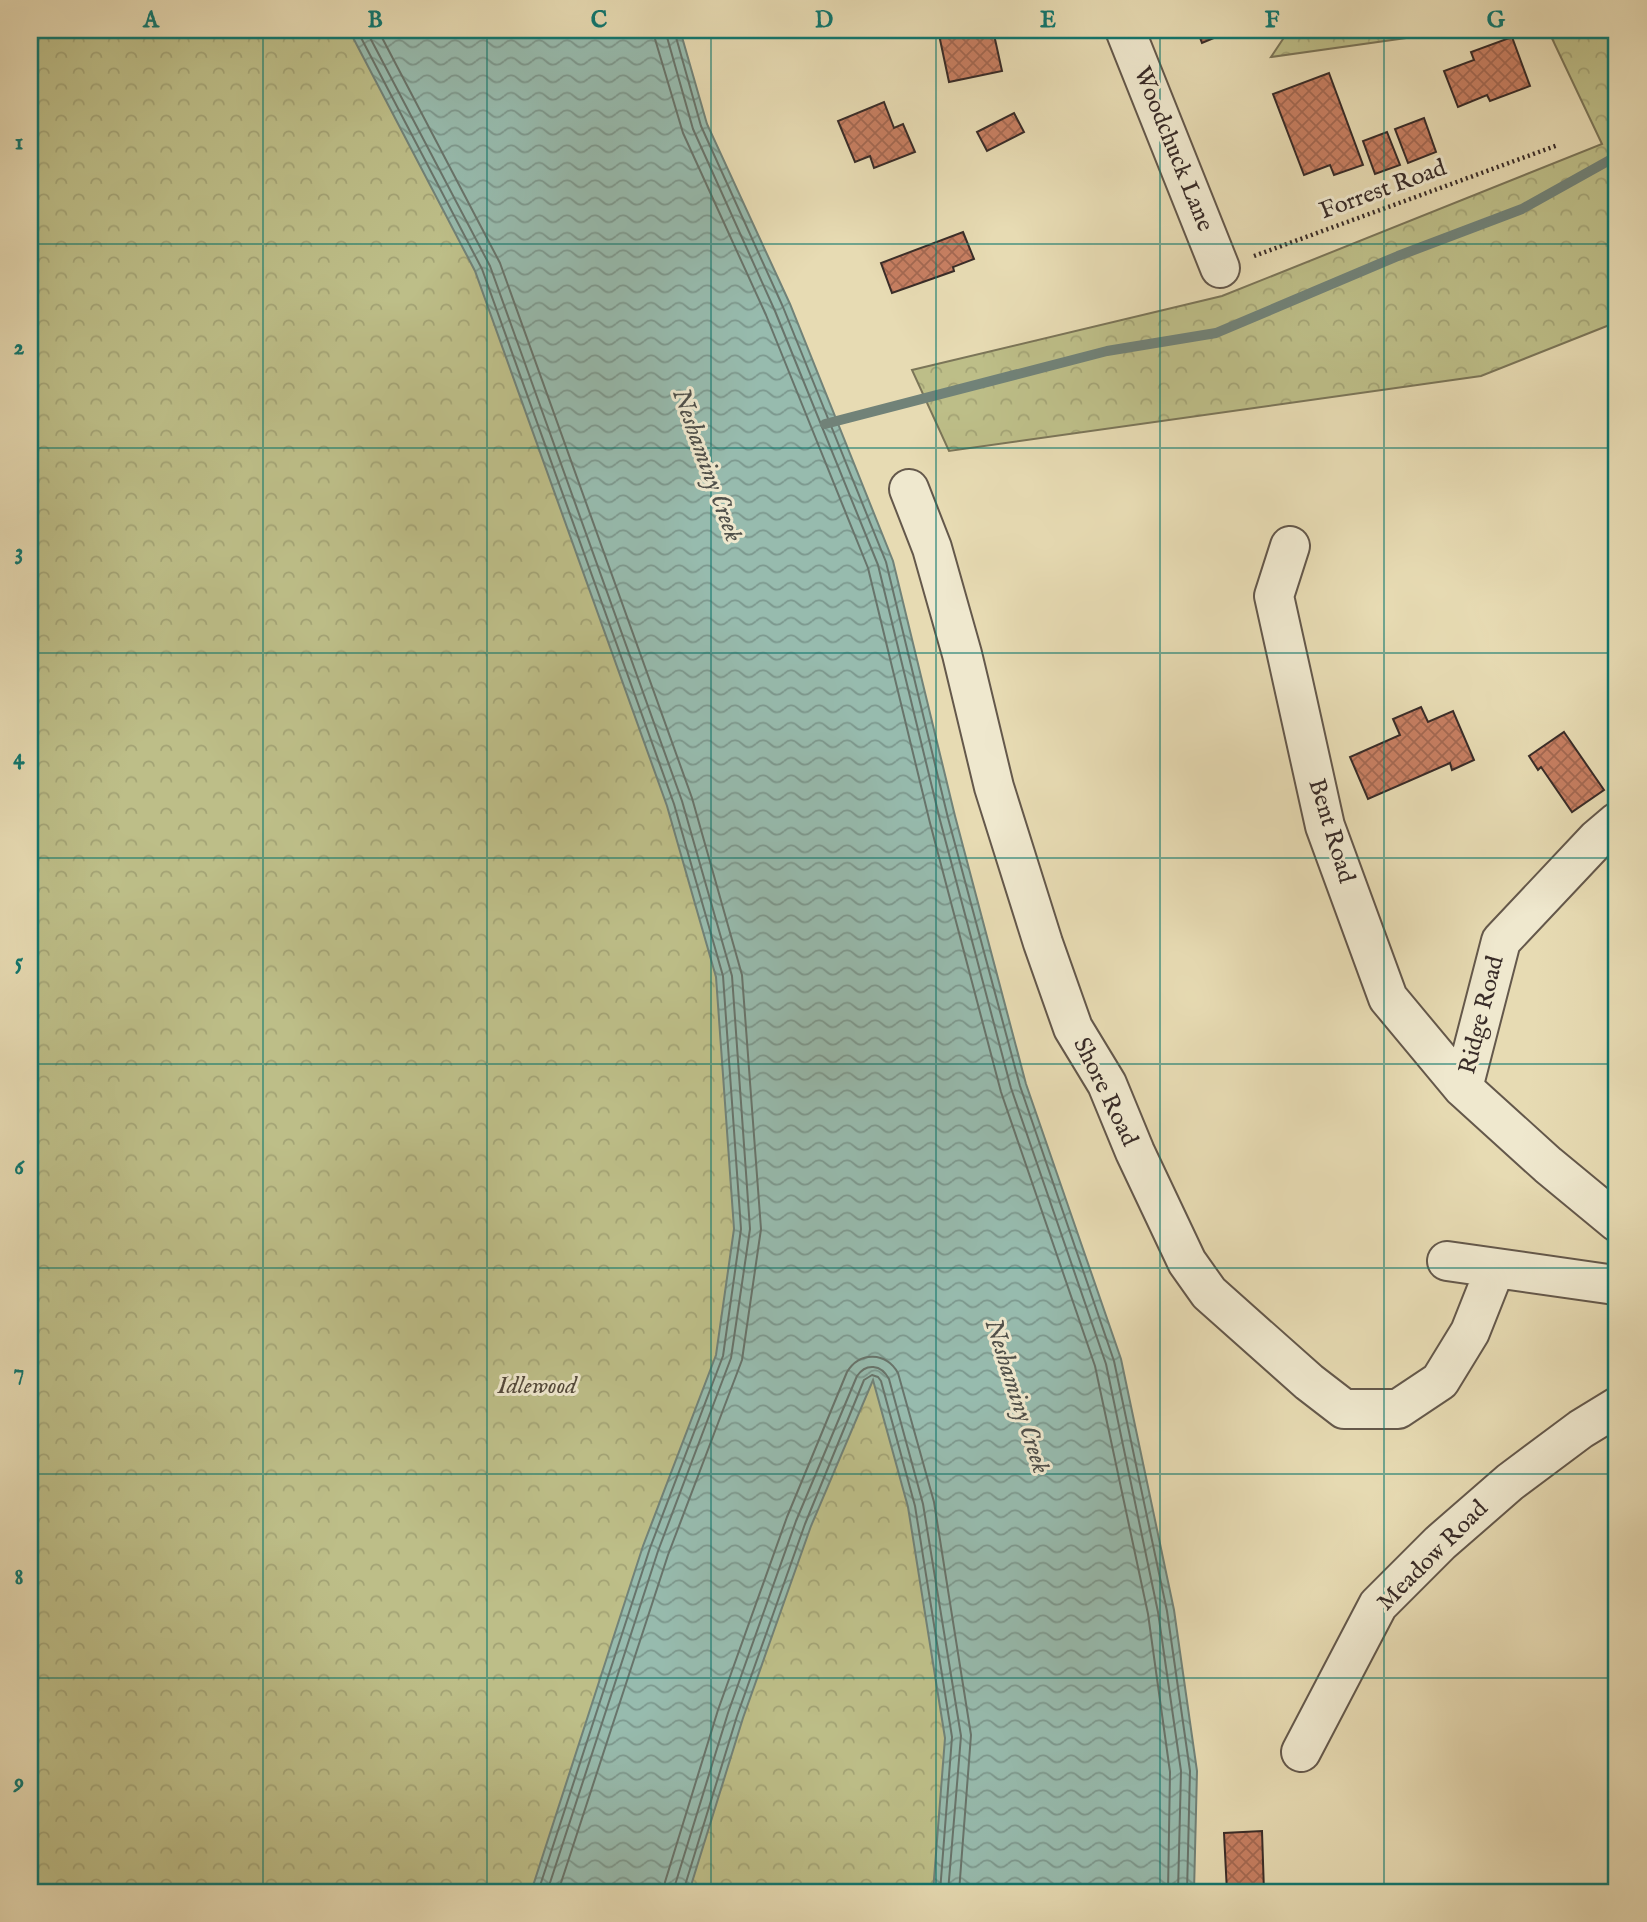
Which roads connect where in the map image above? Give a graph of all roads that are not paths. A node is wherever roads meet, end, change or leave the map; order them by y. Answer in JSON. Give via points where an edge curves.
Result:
{"nodes":[{"id":1,"x":1125,"y":30,"type":"edge"},
{"id":2,"x":1220,"y":268,"type":"road end"},
{"id":3,"x":909,"y":489,"type":"dead end"},
{"id":4,"x":1290,"y":546,"type":"dead end"},
{"id":5,"x":1617,"y":822,"type":"edge"},
{"id":6,"x":1464,"y":1088,"type":"junction"},
{"id":7,"x":1617,"y":1222,"type":"edge"},
{"id":8,"x":1447,"y":1261,"type":"dead end"},
{"id":9,"x":1495,"y":1269,"type":"junction"},
{"id":10,"x":1617,"y":1284,"type":"edge"},
{"id":11,"x":1617,"y":1407,"type":"edge"},
{"id":12,"x":1301,"y":1752,"type":"dead end"}],
"edges":[{"from":1,"to":2,"type":"street","name":"Woodchuck Lane"},
{"from":3,"to":9,"type":"street","name":"Shore Road","via":[[932,548],[994,787],[1073,1028],[1107,1084],[1187,1262],[1209,1293],[1344,1409],[1398,1409],[1440,1381],[1470,1332]]},
{"from":4,"to":6,"type":"street","name":"Bent Road","via":[[1274,596],[1325,826],[1388,998]]},
{"from":5,"to":6,"type":"street","name":"Ridge Road","via":[[1501,941]]},
{"from":6,"to":7,"type":"street","name":"Bent Road"},
{"from":8,"to":9,"type":"street"},
{"from":9,"to":10,"type":"street"},
{"from":11,"to":12,"type":"street","name":"Meadow Road","via":[[1510,1482],[1378,1605]]}]}
